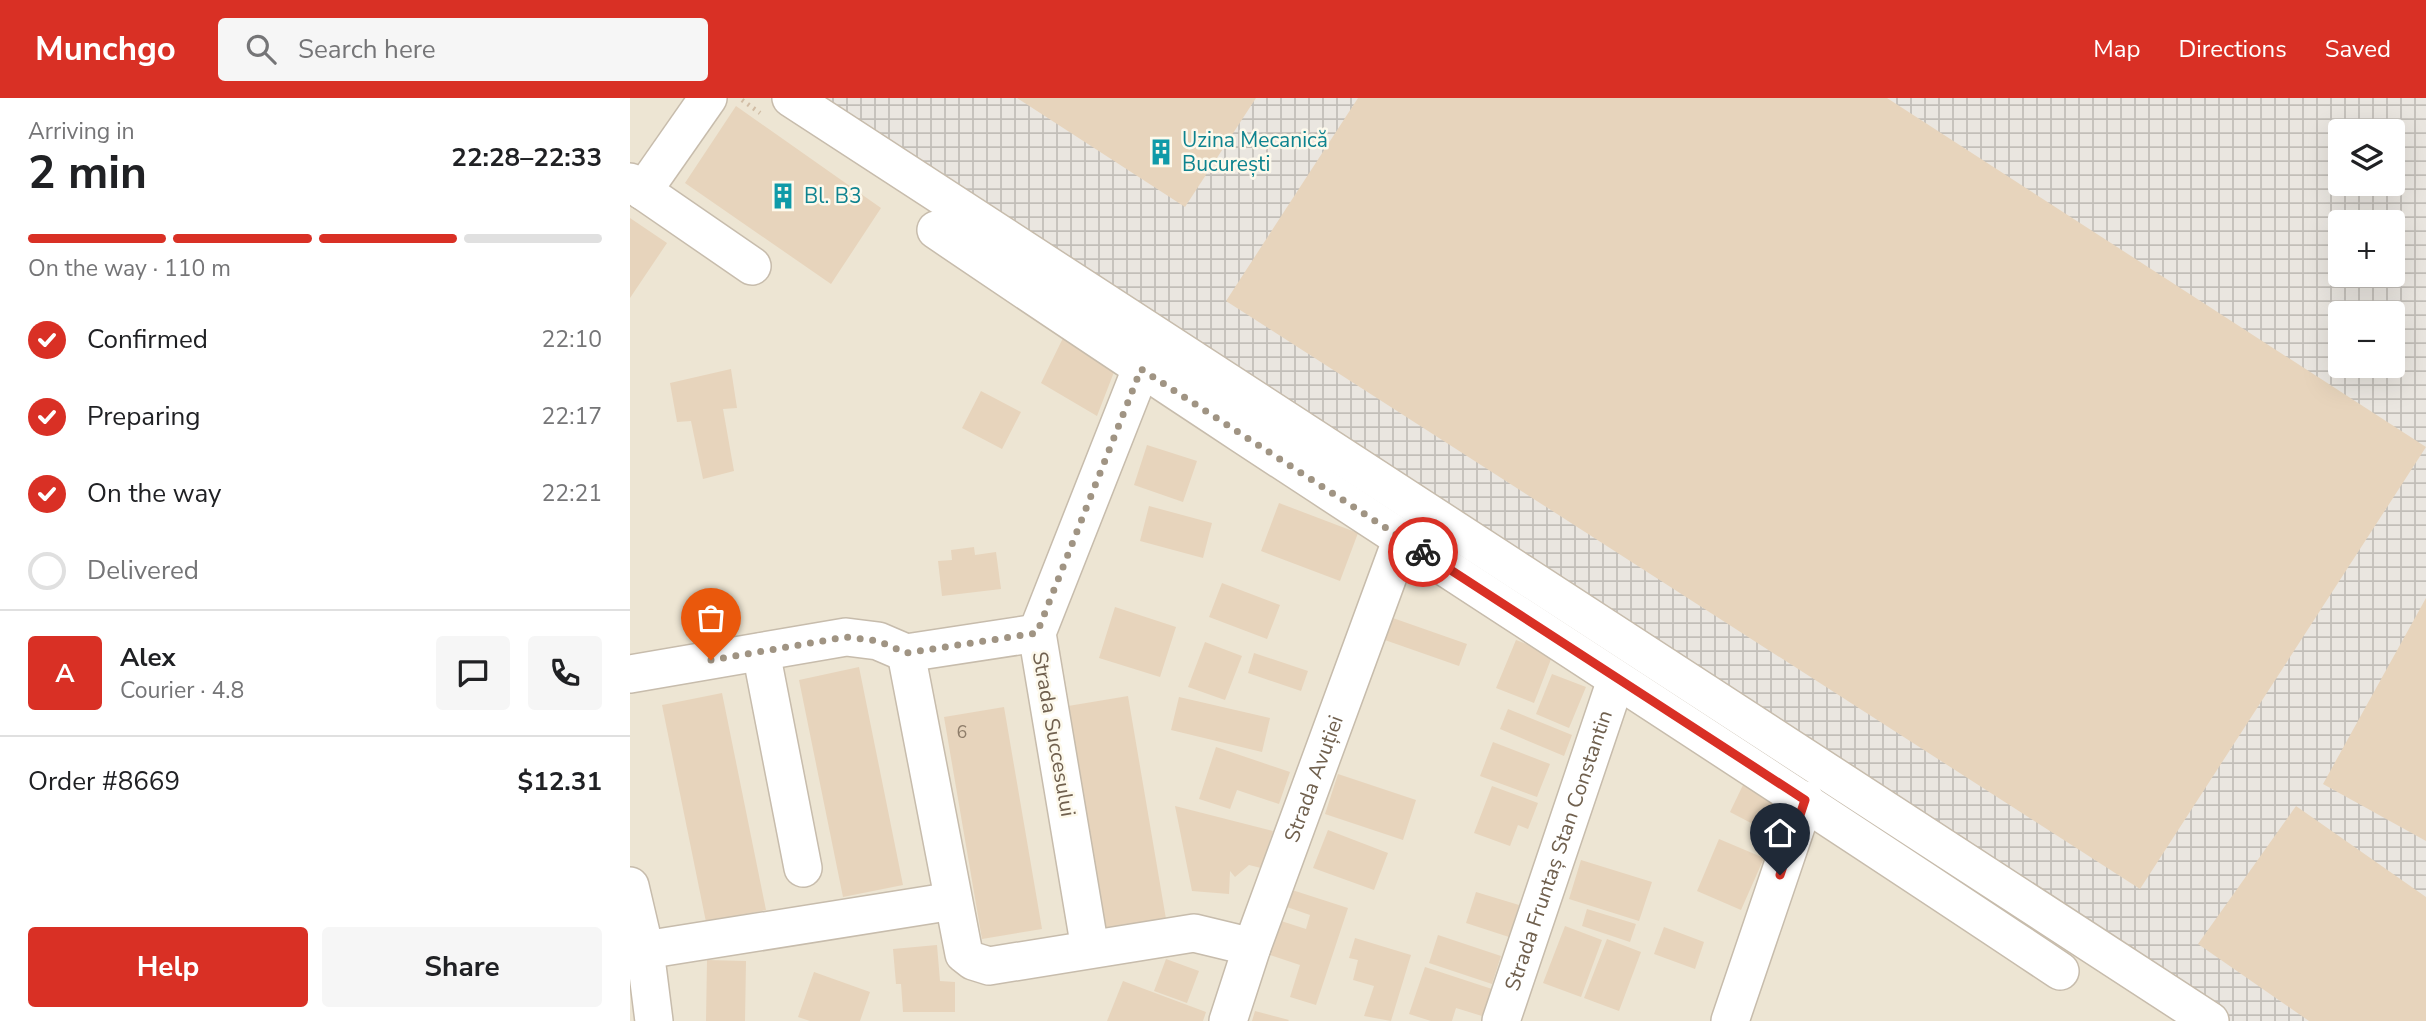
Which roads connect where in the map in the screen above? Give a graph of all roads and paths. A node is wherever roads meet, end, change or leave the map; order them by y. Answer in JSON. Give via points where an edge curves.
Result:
{"nodes":[{"id":1,"x":708,"y":98,"type":"edge"},
{"id":2,"x":791,"y":98,"type":"edge"},
{"id":3,"x":637,"y":186,"type":"edge"},
{"id":4,"x":936,"y":230,"type":"dead end"},
{"id":5,"x":752,"y":266,"type":"dead end"},
{"id":6,"x":1141,"y":369,"type":"junction"},
{"id":7,"x":1402,"y":538,"type":"junction"},
{"id":8,"x":1037,"y":633,"type":"junction"},
{"id":9,"x":761,"y":652,"type":"junction"},
{"id":10,"x":906,"y":653,"type":"junction"},
{"id":11,"x":630,"y":674,"type":"edge"},
{"id":12,"x":1616,"y":680,"type":"junction"},
{"id":13,"x":1805,"y":800,"type":"junction"},
{"id":14,"x":803,"y":868,"type":"dead end"},
{"id":15,"x":630,"y":886,"type":"edge"},
{"id":16,"x":953,"y":901,"type":"junction"},
{"id":17,"x":1252,"y":947,"type":"junction"},
{"id":18,"x":1090,"y":949,"type":"junction"},
{"id":19,"x":645,"y":950,"type":"junction"},
{"id":20,"x":2060,"y":971,"type":"dead end"},
{"id":21,"x":654,"y":1021,"type":"edge"},
{"id":22,"x":1228,"y":1021,"type":"edge"},
{"id":23,"x":1501,"y":1021,"type":"edge"},
{"id":24,"x":1730,"y":1021,"type":"edge"},
{"id":25,"x":2210,"y":1021,"type":"edge"}],
"edges":[{"from":1,"to":3,"type":"street"},
{"from":2,"to":25,"type":"street"},
{"from":3,"to":5,"type":"street"},
{"from":4,"to":6,"type":"street"},
{"from":6,"to":7,"type":"street"},
{"from":6,"to":8,"type":"street","name":"Strada Succesului"},
{"from":7,"to":12,"type":"street"},
{"from":7,"to":17,"type":"street","name":"Strada Avuției"},
{"from":8,"to":10,"type":"street"},
{"from":8,"to":18,"type":"street","name":"Strada Succesului"},
{"from":9,"to":10,"type":"street","via":[[846,637],[878,641]]},
{"from":9,"to":11,"type":"street"},
{"from":9,"to":14,"type":"street"},
{"from":10,"to":16,"type":"street"},
{"from":12,"to":13,"type":"street"},
{"from":12,"to":23,"type":"street","name":"Strada Fruntaș Stan Constantin"},
{"from":13,"to":20,"type":"street"},
{"from":13,"to":24,"type":"street"},
{"from":15,"to":19,"type":"street"},
{"from":16,"to":18,"type":"street","via":[[960,942],[973,961],[989,966]]},
{"from":16,"to":19,"type":"street"},
{"from":17,"to":18,"type":"street","via":[[1194,933]]},
{"from":17,"to":22,"type":"street","name":"Strada Avuției"},
{"from":19,"to":21,"type":"street"}]}
